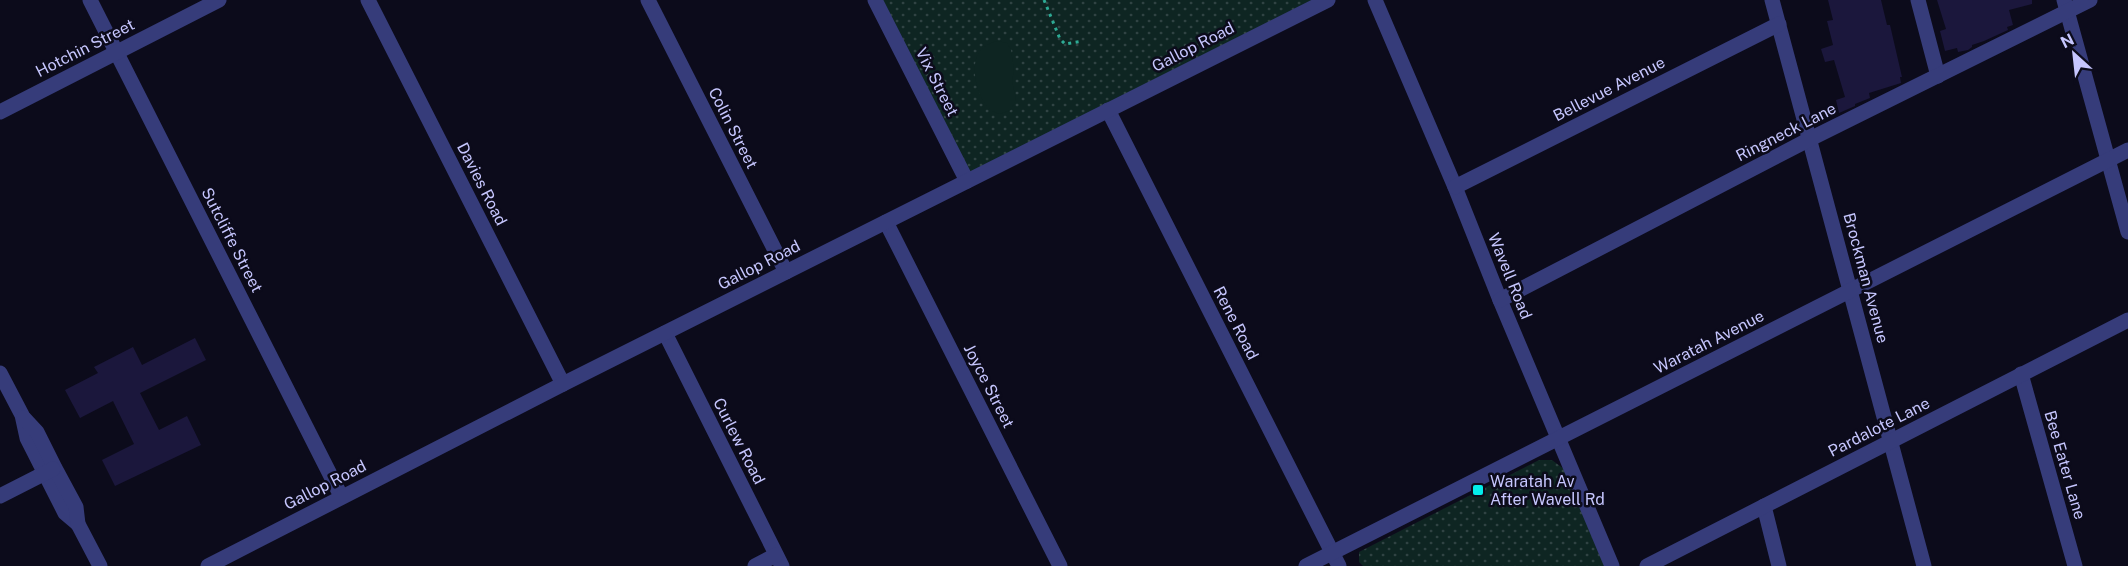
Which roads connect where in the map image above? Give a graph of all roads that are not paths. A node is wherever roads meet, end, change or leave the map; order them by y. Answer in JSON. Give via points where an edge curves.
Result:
{"nodes":[{"id":1,"x":90,"y":0,"type":"edge"},
{"id":2,"x":219,"y":0,"type":"edge"},
{"id":3,"x":368,"y":0,"type":"edge"},
{"id":4,"x":648,"y":0,"type":"edge"},
{"id":5,"x":875,"y":0,"type":"edge"},
{"id":6,"x":1328,"y":0,"type":"edge"},
{"id":7,"x":1375,"y":0,"type":"edge"},
{"id":8,"x":1772,"y":0,"type":"edge"},
{"id":9,"x":1918,"y":0,"type":"edge"},
{"id":10,"x":2090,"y":0,"type":"edge"},
{"id":11,"x":2066,"y":6,"type":"edge"},
{"id":12,"x":1779,"y":24,"type":"junction"},
{"id":13,"x":117,"y":52,"type":"junction"},
{"id":14,"x":1938,"y":76,"type":"junction"},
{"id":15,"x":1108,"y":110,"type":"junction"},
{"id":16,"x":0,"y":112,"type":"edge"},
{"id":17,"x":1810,"y":139,"type":"junction"},
{"id":18,"x":2128,"y":150,"type":"edge"},
{"id":19,"x":2107,"y":161,"type":"junction"},
{"id":20,"x":967,"y":181,"type":"junction"},
{"id":21,"x":1455,"y":187,"type":"junction"},
{"id":22,"x":886,"y":222,"type":"junction"},
{"id":23,"x":2128,"y":232,"type":"edge"},
{"id":24,"x":786,"y":272,"type":"junction"},
{"id":25,"x":1850,"y":290,"type":"junction"},
{"id":26,"x":1500,"y":300,"type":"junction"},
{"id":27,"x":2128,"y":320,"type":"edge"},
{"id":28,"x":665,"y":333,"type":"junction"},
{"id":29,"x":0,"y":373,"type":"edge"},
{"id":30,"x":2021,"y":374,"type":"junction"},
{"id":31,"x":563,"y":384,"type":"junction"},
{"id":32,"x":1559,"y":439,"type":"junction"},
{"id":33,"x":1890,"y":442,"type":"junction"},
{"id":34,"x":50,"y":470,"type":"junction"},
{"id":35,"x":0,"y":496,"type":"edge"},
{"id":36,"x":341,"y":496,"type":"junction"},
{"id":37,"x":1764,"y":506,"type":"junction"},
{"id":38,"x":1336,"y":559,"type":"edge"},
{"id":39,"x":779,"y":560,"type":"edge"},
{"id":40,"x":100,"y":566,"type":"edge"},
{"id":41,"x":208,"y":566,"type":"edge"},
{"id":42,"x":755,"y":566,"type":"edge"},
{"id":43,"x":1060,"y":566,"type":"edge"},
{"id":44,"x":1306,"y":566,"type":"edge"},
{"id":45,"x":1612,"y":566,"type":"edge"},
{"id":46,"x":1647,"y":566,"type":"edge"},
{"id":47,"x":1779,"y":566,"type":"edge"},
{"id":48,"x":1924,"y":566,"type":"edge"},
{"id":49,"x":2074,"y":566,"type":"edge"}],
"edges":[{"from":1,"to":13,"type":"street","name":"Sutcliffe Street"},
{"from":2,"to":13,"type":"street","name":"Hotchin Street"},
{"from":3,"to":31,"type":"street","name":"Davies Road"},
{"from":4,"to":24,"type":"street","name":"Colin Street"},
{"from":5,"to":20,"type":"street","name":"Vix Street"},
{"from":6,"to":15,"type":"street","name":"Gallop Road"},
{"from":7,"to":21,"type":"street","name":"Wavell Road"},
{"from":8,"to":12,"type":"street","name":"Brockman Avenue"},
{"from":9,"to":14,"type":"street"},
{"from":10,"to":11,"type":"street","name":"Ringneck Lane"},
{"from":11,"to":14,"type":"street","name":"Ringneck Lane"},
{"from":11,"to":19,"type":"street"},
{"from":12,"to":17,"type":"street","name":"Brockman Avenue"},
{"from":12,"to":21,"type":"street","name":"Bellevue Avenue"},
{"from":13,"to":16,"type":"street","name":"Hotchin Street"},
{"from":13,"to":36,"type":"street","name":"Sutcliffe Street"},
{"from":14,"to":17,"type":"street","name":"Ringneck Lane"},
{"from":15,"to":20,"type":"street","name":"Gallop Road"},
{"from":15,"to":38,"type":"street","name":"Rene Road"},
{"from":17,"to":25,"type":"street","name":"Brockman Avenue"},
{"from":17,"to":26,"type":"street","name":"Ringneck Lane"},
{"from":18,"to":19,"type":"street","name":"Waratah Avenue"},
{"from":19,"to":23,"type":"street"},
{"from":19,"to":25,"type":"street","name":"Waratah Avenue"},
{"from":20,"to":22,"type":"street","name":"Gallop Road"},
{"from":21,"to":26,"type":"street","name":"Wavell Road"},
{"from":22,"to":24,"type":"street","name":"Gallop Road"},
{"from":22,"to":43,"type":"street","name":"Joyce Street"},
{"from":24,"to":28,"type":"street","name":"Gallop Road"},
{"from":25,"to":32,"type":"street","name":"Waratah Avenue"},
{"from":25,"to":33,"type":"street","name":"Brockman Avenue"},
{"from":26,"to":32,"type":"street","name":"Wavell Road"},
{"from":27,"to":30,"type":"street","name":"Pardalote Lane"},
{"from":28,"to":31,"type":"street","name":"Gallop Road"},
{"from":28,"to":39,"type":"street","name":"Curlew Road"},
{"from":29,"to":34,"type":"street","via":[[22,416],[37,432]]},
{"from":30,"to":33,"type":"street","name":"Pardalote Lane"},
{"from":30,"to":49,"type":"street","name":"Bee Eater Lane"},
{"from":31,"to":36,"type":"street","name":"Gallop Road"},
{"from":32,"to":38,"type":"street","name":"Waratah Avenue"},
{"from":32,"to":45,"type":"street","name":"Wavell Road"},
{"from":33,"to":37,"type":"street","name":"Pardalote Lane"},
{"from":33,"to":48,"type":"street","name":"Brockman Avenue"},
{"from":34,"to":35,"type":"street"},
{"from":34,"to":40,"type":"street","via":[[76,507],[78,524]]},
{"from":36,"to":41,"type":"street","name":"Gallop Road"},
{"from":37,"to":46,"type":"street","name":"Pardalote Lane"},
{"from":37,"to":47,"type":"street"},
{"from":38,"to":44,"type":"street","name":"Waratah Avenue"},
{"from":39,"to":42,"type":"street"}]}
